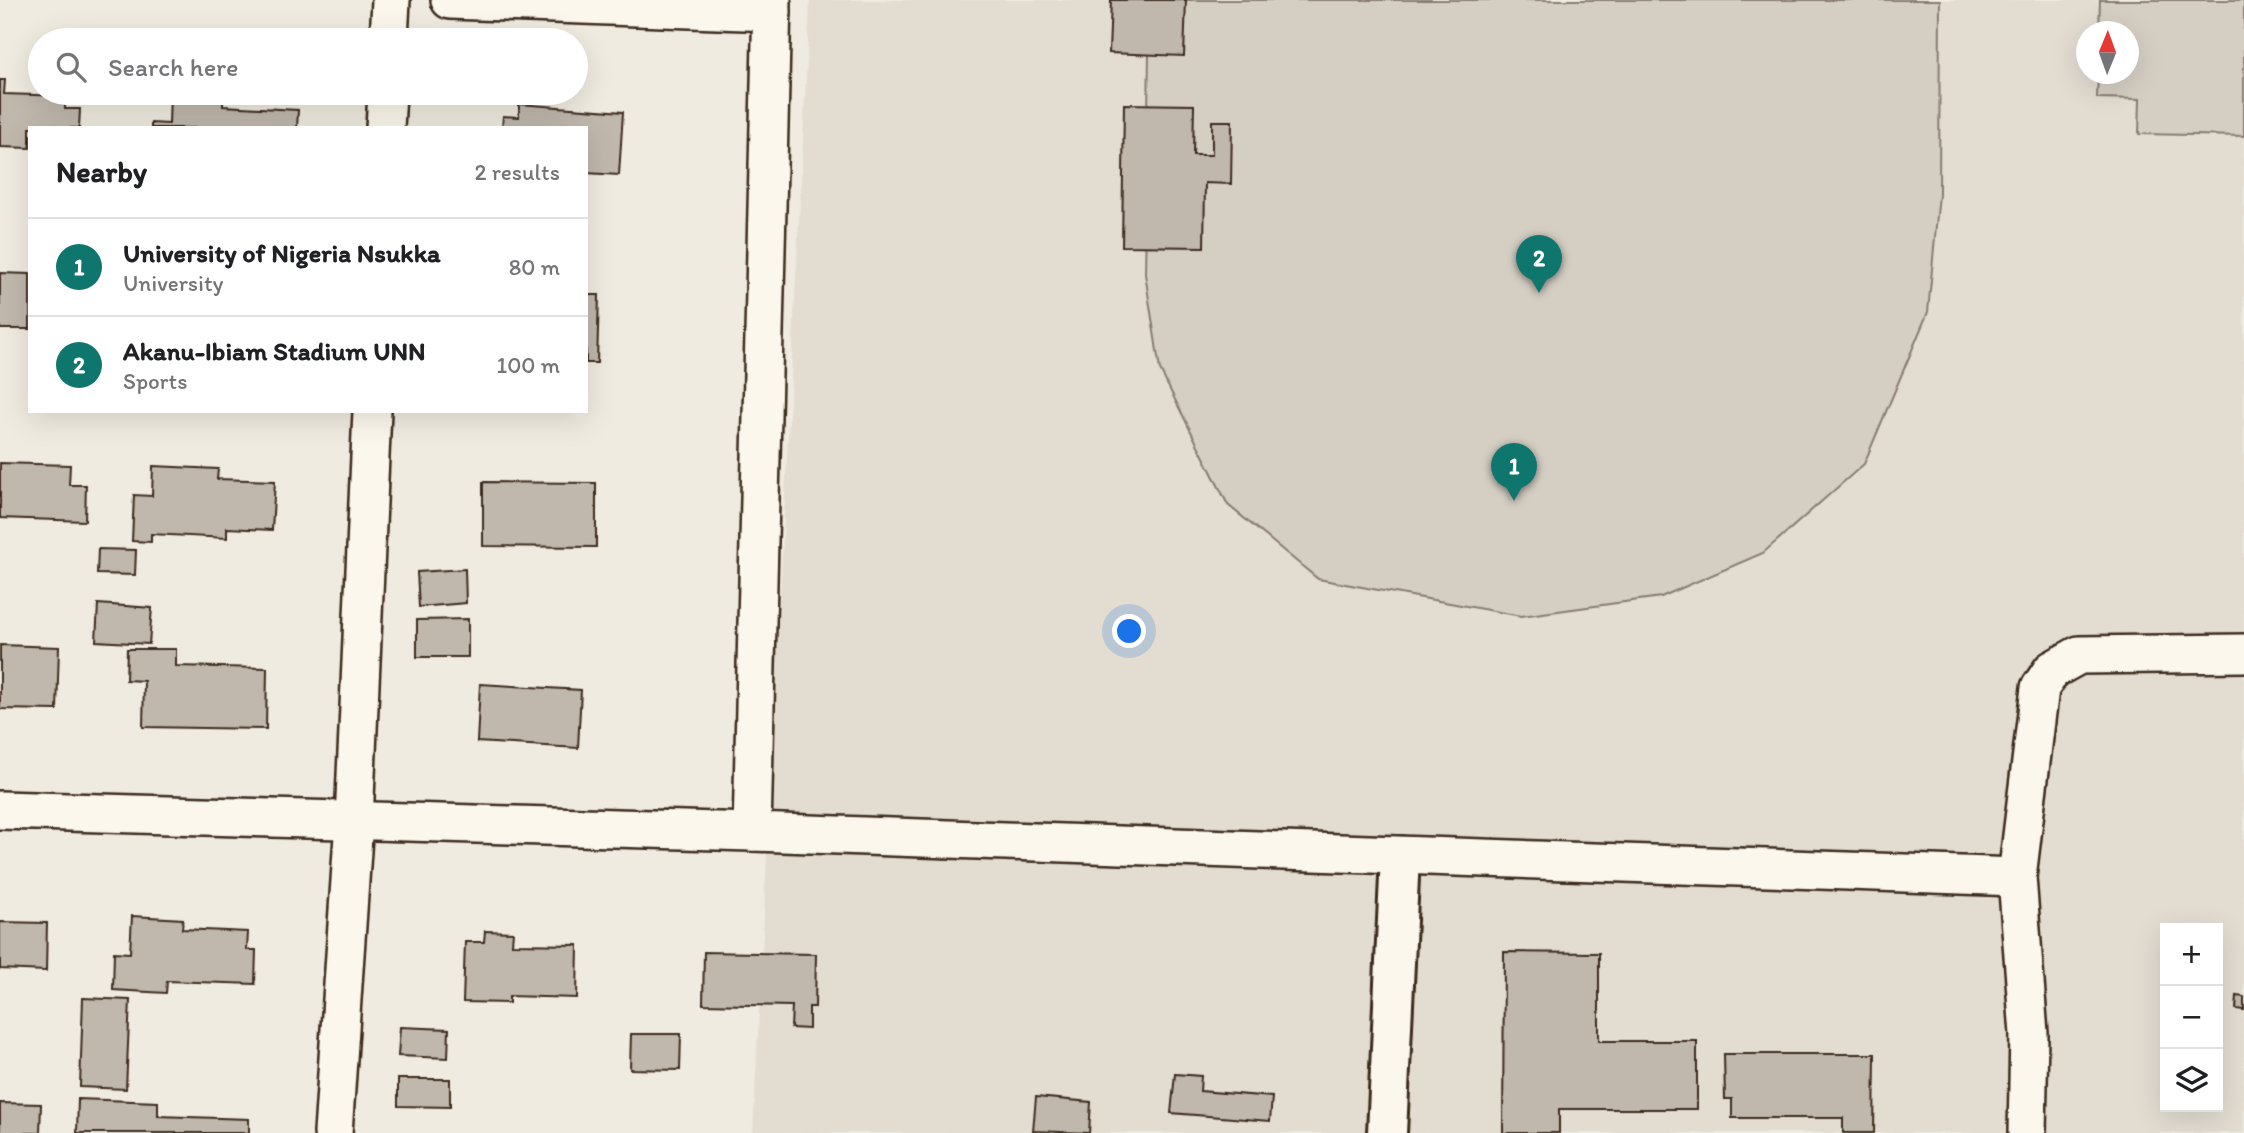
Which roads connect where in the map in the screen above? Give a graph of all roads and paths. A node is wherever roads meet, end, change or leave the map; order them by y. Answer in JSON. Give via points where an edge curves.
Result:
{"nodes":[{"id":1,"x":391,"y":0,"type":"edge"},
{"id":2,"x":450,"y":0,"type":"edge"},
{"id":3,"x":772,"y":6,"type":"edge"},
{"id":4,"x":390,"y":28,"type":"edge"},
{"id":5,"x":386,"y":105,"type":"edge"},
{"id":6,"x":385,"y":126,"type":"edge"},
{"id":7,"x":372,"y":413,"type":"edge"},
{"id":8,"x":2244,"y":653,"type":"edge"},
{"id":9,"x":0,"y":810,"type":"edge"},
{"id":10,"x":354,"y":821,"type":"junction"},
{"id":11,"x":752,"y":832,"type":"junction"},
{"id":12,"x":1400,"y":856,"type":"junction"},
{"id":13,"x":2017,"y":877,"type":"junction"},
{"id":14,"x":333,"y":1133,"type":"edge"},
{"id":15,"x":1387,"y":1133,"type":"edge"},
{"id":16,"x":2027,"y":1133,"type":"edge"}],
"edges":[{"from":1,"to":4,"type":"street"},
{"from":2,"to":3,"type":"street"},
{"from":3,"to":11,"type":"street"},
{"from":5,"to":6,"type":"street"},
{"from":7,"to":10,"type":"street"},
{"from":8,"to":13,"type":"street","via":[[2079,655],[2052,670],[2040,688]]},
{"from":9,"to":10,"type":"street"},
{"from":10,"to":11,"type":"street"},
{"from":10,"to":14,"type":"street"},
{"from":11,"to":12,"type":"street"},
{"from":12,"to":13,"type":"street"},
{"from":12,"to":15,"type":"street"},
{"from":13,"to":16,"type":"street","via":[[2029,1034]]}]}
